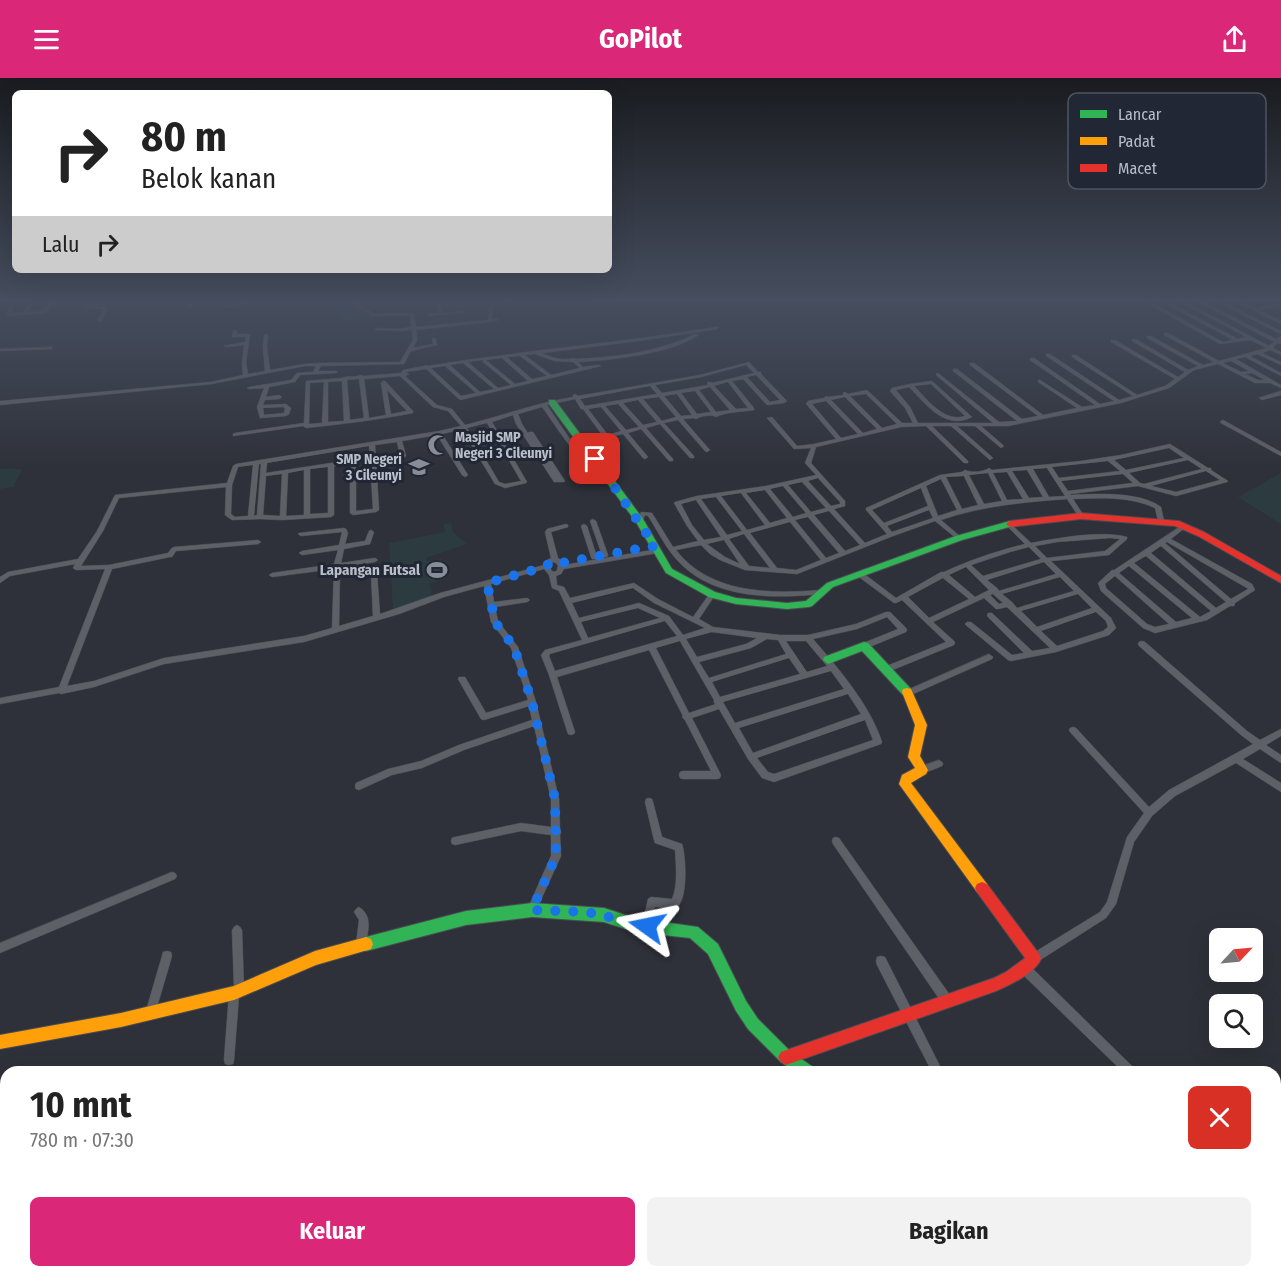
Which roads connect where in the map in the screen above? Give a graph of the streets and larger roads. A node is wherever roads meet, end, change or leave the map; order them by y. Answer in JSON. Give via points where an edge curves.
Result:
{"nodes":[{"id":1,"x":245,"y":356,"type":"edge"},
{"id":2,"x":266,"y":356,"type":"edge"},
{"id":3,"x":406,"y":356,"type":"edge"},
{"id":4,"x":504,"y":356,"type":"edge"},
{"id":5,"x":517,"y":356,"type":"edge"},
{"id":6,"x":523,"y":356,"type":"edge"},
{"id":7,"x":544,"y":356,"type":"edge"},
{"id":8,"x":620,"y":356,"type":"edge"},
{"id":9,"x":1049,"y":356,"type":"edge"},
{"id":10,"x":1074,"y":356,"type":"dead end"},
{"id":11,"x":1138,"y":356,"type":"edge"},
{"id":12,"x":1161,"y":356,"type":"edge"},
{"id":13,"x":1184,"y":356,"type":"edge"},
{"id":14,"x":1207,"y":356,"type":"edge"},
{"id":15,"x":1246,"y":356,"type":"joint"},
{"id":16,"x":1266,"y":356,"type":"edge"},
{"id":17,"x":505,"y":358,"type":"junction"},
{"id":18,"x":549,"y":359,"type":"junction"},
{"id":19,"x":573,"y":359,"type":"junction"},
{"id":20,"x":1032,"y":359,"type":"dead end"},
{"id":21,"x":1232,"y":359,"type":"junction"},
{"id":22,"x":484,"y":360,"type":"junction"},
{"id":23,"x":465,"y":362,"type":"junction"},
{"id":24,"x":1218,"y":362,"type":"junction"},
{"id":25,"x":402,"y":363,"type":"junction"},
{"id":26,"x":320,"y":364,"type":"junction"},
{"id":27,"x":446,"y":364,"type":"junction"},
{"id":28,"x":972,"y":364,"type":"dead end"},
{"id":29,"x":1281,"y":364,"type":"edge"},
{"id":30,"x":426,"y":366,"type":"junction"},
{"id":31,"x":599,"y":366,"type":"dead end"},
{"id":32,"x":1202,"y":366,"type":"junction"},
{"id":33,"x":583,"y":368,"type":"junction"},
{"id":34,"x":956,"y":370,"type":"dead end"},
{"id":35,"x":1187,"y":371,"type":"junction"},
{"id":36,"x":1253,"y":371,"type":"junction"},
{"id":37,"x":268,"y":372,"type":"junction"},
{"id":38,"x":336,"y":372,"type":"dead end"},
{"id":39,"x":315,"y":373,"type":"junction"},
{"id":40,"x":569,"y":373,"type":"junction"},
{"id":41,"x":759,"y":373,"type":"junction"},
{"id":42,"x":403,"y":374,"type":"junction"},
{"id":43,"x":938,"y":374,"type":"dead end"},
{"id":44,"x":1240,"y":374,"type":"junction"},
{"id":45,"x":1281,"y":375,"type":"edge"},
{"id":46,"x":246,"y":376,"type":"junction"},
{"id":47,"x":361,"y":376,"type":"junction"},
{"id":48,"x":702,"y":376,"type":"junction"},
{"id":49,"x":551,"y":377,"type":"junction"},
{"id":50,"x":744,"y":377,"type":"junction"},
{"id":51,"x":344,"y":378,"type":"junction"},
{"id":52,"x":1178,"y":379,"type":"junction"},
{"id":53,"x":326,"y":381,"type":"junction"},
{"id":54,"x":531,"y":381,"type":"junction"},
{"id":55,"x":729,"y":381,"type":"junction"},
{"id":56,"x":1040,"y":381,"type":"dead end"},
{"id":57,"x":1270,"y":381,"type":"junction"},
{"id":58,"x":383,"y":383,"type":"junction"},
{"id":59,"x":513,"y":384,"type":"junction"},
{"id":60,"x":652,"y":385,"type":"junction"},
{"id":61,"x":910,"y":385,"type":"junction"},
{"id":62,"x":267,"y":386,"type":"junction"},
{"id":63,"x":711,"y":386,"type":"junction"},
{"id":64,"x":1281,"y":387,"type":"edge"},
{"id":65,"x":249,"y":388,"type":"dead end"},
{"id":66,"x":496,"y":388,"type":"junction"},
{"id":67,"x":696,"y":389,"type":"junction"},
{"id":68,"x":678,"y":392,"type":"junction"},
{"id":69,"x":479,"y":393,"type":"junction"},
{"id":70,"x":1281,"y":393,"type":"edge"},
{"id":71,"x":845,"y":394,"type":"junction"},
{"id":72,"x":660,"y":395,"type":"junction"},
{"id":73,"x":575,"y":396,"type":"junction"},
{"id":74,"x":279,"y":397,"type":"dead end"},
{"id":75,"x":1137,"y":397,"type":"junction"},
{"id":76,"x":639,"y":398,"type":"junction"},
{"id":77,"x":826,"y":398,"type":"junction"},
{"id":78,"x":1262,"y":398,"type":"dead end"},
{"id":79,"x":263,"y":399,"type":"junction"},
{"id":80,"x":620,"y":401,"type":"junction"},
{"id":81,"x":1119,"y":402,"type":"junction"},
{"id":82,"x":0,"y":403,"type":"edge"},
{"id":83,"x":547,"y":403,"type":"junction"},
{"id":84,"x":602,"y":405,"type":"junction"},
{"id":85,"x":1100,"y":406,"type":"junction"},
{"id":86,"x":260,"y":407,"type":"junction"},
{"id":87,"x":583,"y":408,"type":"junction"},
{"id":88,"x":1081,"y":409,"type":"junction"},
{"id":89,"x":735,"y":412,"type":"junction"},
{"id":90,"x":514,"y":413,"type":"junction"},
{"id":91,"x":716,"y":415,"type":"junction"},
{"id":92,"x":388,"y":416,"type":"junction"},
{"id":93,"x":696,"y":417,"type":"junction"},
{"id":94,"x":1042,"y":417,"type":"junction"},
{"id":95,"x":678,"y":418,"type":"junction"},
{"id":96,"x":770,"y":418,"type":"dead end"},
{"id":97,"x":518,"y":419,"type":"junction"},
{"id":98,"x":367,"y":420,"type":"junction"},
{"id":99,"x":489,"y":421,"type":"junction"},
{"id":100,"x":1021,"y":421,"type":"junction"},
{"id":101,"x":347,"y":422,"type":"junction"},
{"id":102,"x":660,"y":422,"type":"junction"},
{"id":103,"x":1223,"y":422,"type":"dead end"},
{"id":104,"x":306,"y":424,"type":"junction"},
{"id":105,"x":326,"y":425,"type":"junction"},
{"id":106,"x":902,"y":425,"type":"junction"},
{"id":107,"x":916,"y":425,"type":"junction"},
{"id":108,"x":928,"y":425,"type":"junction"},
{"id":109,"x":953,"y":425,"type":"junction"},
{"id":110,"x":977,"y":425,"type":"junction"},
{"id":111,"x":999,"y":425,"type":"junction"},
{"id":112,"x":464,"y":427,"type":"junction"},
{"id":113,"x":642,"y":427,"type":"junction"},
{"id":114,"x":880,"y":429,"type":"junction"},
{"id":115,"x":624,"y":431,"type":"junction"},
{"id":116,"x":439,"y":433,"type":"junction"},
{"id":117,"x":861,"y":434,"type":"junction"},
{"id":118,"x":235,"y":435,"type":"dead end"},
{"id":119,"x":606,"y":436,"type":"junction"},
{"id":120,"x":839,"y":439,"type":"junction"},
{"id":121,"x":399,"y":440,"type":"junction"},
{"id":122,"x":583,"y":443,"type":"junction"},
{"id":123,"x":372,"y":444,"type":"junction"},
{"id":124,"x":814,"y":446,"type":"junction"},
{"id":125,"x":1001,"y":446,"type":"dead end"},
{"id":126,"x":707,"y":450,"type":"dead end"},
{"id":127,"x":1281,"y":454,"type":"edge"},
{"id":128,"x":404,"y":456,"type":"dead end"},
{"id":129,"x":645,"y":457,"type":"dead end"},
{"id":130,"x":692,"y":457,"type":"dead end"},
{"id":131,"x":373,"y":458,"type":"junction"},
{"id":132,"x":990,"y":458,"type":"dead end"},
{"id":133,"x":1190,"y":458,"type":"junction"},
{"id":134,"x":1110,"y":459,"type":"junction"},
{"id":135,"x":671,"y":460,"type":"dead end"},
{"id":136,"x":264,"y":461,"type":"junction"},
{"id":137,"x":353,"y":462,"type":"junction"},
{"id":138,"x":966,"y":462,"type":"dead end"},
{"id":139,"x":256,"y":463,"type":"junction"},
{"id":140,"x":331,"y":465,"type":"junction"},
{"id":141,"x":1049,"y":467,"type":"junction"},
{"id":142,"x":1029,"y":468,"type":"junction"},
{"id":143,"x":307,"y":469,"type":"junction"},
{"id":144,"x":1008,"y":469,"type":"junction"},
{"id":145,"x":1209,"y":469,"type":"junction"},
{"id":146,"x":989,"y":470,"type":"junction"},
{"id":147,"x":285,"y":472,"type":"junction"},
{"id":148,"x":965,"y":472,"type":"junction"},
{"id":149,"x":1124,"y":472,"type":"junction"},
{"id":150,"x":263,"y":475,"type":"junction"},
{"id":151,"x":465,"y":475,"type":"dead end"},
{"id":152,"x":820,"y":476,"type":"junction"},
{"id":153,"x":942,"y":476,"type":"junction"},
{"id":154,"x":803,"y":479,"type":"junction"},
{"id":155,"x":608,"y":480,"type":"junction"},
{"id":156,"x":1059,"y":480,"type":"junction"},
{"id":157,"x":784,"y":484,"type":"junction"},
{"id":158,"x":922,"y":484,"type":"junction"},
{"id":159,"x":229,"y":485,"type":"junction"},
{"id":160,"x":1141,"y":485,"type":"junction"},
{"id":161,"x":766,"y":489,"type":"junction"},
{"id":162,"x":742,"y":491,"type":"junction"},
{"id":163,"x":1068,"y":495,"type":"junction"},
{"id":164,"x":718,"y":496,"type":"junction"},
{"id":165,"x":697,"y":498,"type":"junction"},
{"id":166,"x":1047,"y":499,"type":"junction"},
{"id":167,"x":1027,"y":500,"type":"junction"},
{"id":168,"x":1005,"y":502,"type":"junction"},
{"id":169,"x":982,"y":506,"type":"junction"},
{"id":170,"x":930,"y":507,"type":"junction"},
{"id":171,"x":831,"y":510,"type":"junction"},
{"id":172,"x":960,"y":511,"type":"junction"},
{"id":173,"x":809,"y":514,"type":"junction"},
{"id":174,"x":307,"y":516,"type":"junction"},
{"id":175,"x":1081,"y":516,"type":"junction"},
{"id":176,"x":251,"y":517,"type":"junction"},
{"id":177,"x":260,"y":517,"type":"junction"},
{"id":178,"x":283,"y":518,"type":"junction"},
{"id":179,"x":790,"y":519,"type":"junction"},
{"id":180,"x":936,"y":519,"type":"junction"},
{"id":181,"x":640,"y":521,"type":"junction"},
{"id":182,"x":1161,"y":521,"type":"junction"},
{"id":183,"x":592,"y":522,"type":"dead end"},
{"id":184,"x":1008,"y":524,"type":"junction"},
{"id":185,"x":566,"y":526,"type":"dead end"},
{"id":186,"x":584,"y":526,"type":"dead end"},
{"id":187,"x":769,"y":526,"type":"junction"},
{"id":188,"x":882,"y":526,"type":"junction"},
{"id":189,"x":1184,"y":526,"type":"junction"},
{"id":190,"x":371,"y":532,"type":"dead end"},
{"id":191,"x":746,"y":532,"type":"junction"},
{"id":192,"x":301,"y":534,"type":"dead end"},
{"id":193,"x":891,"y":535,"type":"junction"},
{"id":194,"x":724,"y":538,"type":"junction"},
{"id":195,"x":959,"y":538,"type":"junction"},
{"id":196,"x":258,"y":542,"type":"dead end"},
{"id":197,"x":1165,"y":542,"type":"junction"},
{"id":198,"x":702,"y":543,"type":"junction"},
{"id":199,"x":1027,"y":544,"type":"junction"},
{"id":200,"x":864,"y":546,"type":"junction"},
{"id":201,"x":342,"y":547,"type":"junction"},
{"id":202,"x":656,"y":549,"type":"junction"},
{"id":203,"x":672,"y":549,"type":"junction"},
{"id":204,"x":1146,"y":552,"type":"junction"},
{"id":205,"x":302,"y":553,"type":"dead end"},
{"id":206,"x":843,"y":553,"type":"junction"},
{"id":207,"x":605,"y":555,"type":"junction"},
{"id":208,"x":594,"y":557,"type":"junction"},
{"id":209,"x":375,"y":560,"type":"dead end"},
{"id":210,"x":1045,"y":560,"type":"junction"},
{"id":211,"x":80,"y":561,"type":"junction"},
{"id":212,"x":825,"y":561,"type":"junction"},
{"id":213,"x":1129,"y":563,"type":"junction"},
{"id":214,"x":560,"y":564,"type":"junction"},
{"id":215,"x":966,"y":564,"type":"junction"},
{"id":216,"x":337,"y":566,"type":"junction"},
{"id":217,"x":109,"y":567,"type":"junction"},
{"id":218,"x":545,"y":567,"type":"junction"},
{"id":219,"x":747,"y":568,"type":"junction"},
{"id":220,"x":776,"y":571,"type":"junction"},
{"id":221,"x":1114,"y":572,"type":"junction"},
{"id":222,"x":552,"y":573,"type":"junction"},
{"id":223,"x":374,"y":574,"type":"dead end"},
{"id":224,"x":943,"y":574,"type":"junction"},
{"id":225,"x":272,"y":575,"type":"dead end"},
{"id":226,"x":861,"y":575,"type":"junction"},
{"id":227,"x":1060,"y":575,"type":"junction"},
{"id":228,"x":982,"y":579,"type":"junction"},
{"id":229,"x":1281,"y":580,"type":"edge"},
{"id":230,"x":0,"y":581,"type":"edge"},
{"id":231,"x":487,"y":583,"type":"junction"},
{"id":232,"x":820,"y":592,"type":"junction"},
{"id":233,"x":997,"y":592,"type":"junction"},
{"id":234,"x":1078,"y":592,"type":"junction"},
{"id":235,"x":712,"y":595,"type":"junction"},
{"id":236,"x":985,"y":595,"type":"junction"},
{"id":237,"x":903,"y":597,"type":"junction"},
{"id":238,"x":527,"y":600,"type":"dead end"},
{"id":239,"x":974,"y":600,"type":"junction"},
{"id":240,"x":568,"y":601,"type":"junction"},
{"id":241,"x":1010,"y":604,"type":"junction"},
{"id":242,"x":1232,"y":604,"type":"junction"},
{"id":243,"x":492,"y":605,"type":"junction"},
{"id":244,"x":1097,"y":609,"type":"junction"},
{"id":245,"x":1017,"y":610,"type":"junction"},
{"id":246,"x":1216,"y":612,"type":"junction"},
{"id":247,"x":990,"y":615,"type":"dead end"},
{"id":248,"x":377,"y":618,"type":"junction"},
{"id":249,"x":667,"y":618,"type":"junction"},
{"id":250,"x":1199,"y":620,"type":"junction"},
{"id":251,"x":577,"y":621,"type":"junction"},
{"id":252,"x":693,"y":621,"type":"junction"},
{"id":253,"x":929,"y":621,"type":"junction"},
{"id":254,"x":969,"y":624,"type":"dead end"},
{"id":255,"x":1175,"y":625,"type":"junction"},
{"id":256,"x":712,"y":629,"type":"junction"},
{"id":257,"x":335,"y":630,"type":"junction"},
{"id":258,"x":1036,"y":630,"type":"junction"},
{"id":259,"x":766,"y":636,"type":"junction"},
{"id":260,"x":682,"y":638,"type":"junction"},
{"id":261,"x":780,"y":638,"type":"junction"},
{"id":262,"x":808,"y":638,"type":"junction"},
{"id":263,"x":586,"y":641,"type":"junction"},
{"id":264,"x":1142,"y":644,"type":"dead end"},
{"id":265,"x":651,"y":646,"type":"junction"},
{"id":266,"x":864,"y":646,"type":"junction"},
{"id":267,"x":1056,"y":648,"type":"junction"},
{"id":268,"x":1029,"y":653,"type":"junction"},
{"id":269,"x":790,"y":655,"type":"junction"},
{"id":270,"x":989,"y":657,"type":"dead end"},
{"id":271,"x":695,"y":660,"type":"junction"},
{"id":272,"x":830,"y":664,"type":"junction"},
{"id":273,"x":887,"y":669,"type":"junction"},
{"id":274,"x":553,"y":675,"type":"junction"},
{"id":275,"x":805,"y":676,"type":"junction"},
{"id":276,"x":462,"y":679,"type":"dead end"},
{"id":277,"x":707,"y":681,"type":"junction"},
{"id":278,"x":61,"y":691,"type":"junction"},
{"id":279,"x":848,"y":691,"type":"junction"},
{"id":280,"x":908,"y":693,"type":"junction"},
{"id":281,"x":0,"y":701,"type":"edge"},
{"id":282,"x":532,"y":702,"type":"junction"},
{"id":283,"x":719,"y":704,"type":"junction"},
{"id":284,"x":866,"y":716,"type":"junction"},
{"id":285,"x":686,"y":717,"type":"junction"},
{"id":286,"x":537,"y":722,"type":"junction"},
{"id":287,"x":733,"y":727,"type":"junction"},
{"id":288,"x":1073,"y":730,"type":"dead end"},
{"id":289,"x":572,"y":732,"type":"dead end"},
{"id":290,"x":1280,"y":735,"type":"edge"},
{"id":291,"x":1259,"y":745,"type":"junction"},
{"id":292,"x":751,"y":757,"type":"junction"},
{"id":293,"x":1236,"y":759,"type":"junction"},
{"id":294,"x":1281,"y":760,"type":"edge"},
{"id":295,"x":939,"y":764,"type":"dead end"},
{"id":296,"x":922,"y":770,"type":"junction"},
{"id":297,"x":683,"y":775,"type":"dead end"},
{"id":298,"x":359,"y":786,"type":"dead end"},
{"id":299,"x":1281,"y":788,"type":"edge"},
{"id":300,"x":649,"y":802,"type":"dead end"},
{"id":301,"x":1149,"y":813,"type":"junction"},
{"id":302,"x":557,"y":832,"type":"junction"},
{"id":303,"x":455,"y":841,"type":"dead end"},
{"id":304,"x":836,"y":841,"type":"dead end"},
{"id":305,"x":172,"y":876,"type":"dead end"},
{"id":306,"x":532,"y":910,"type":"junction"},
{"id":307,"x":359,"y":912,"type":"dead end"},
{"id":308,"x":647,"y":926,"type":"junction"},
{"id":309,"x":237,"y":930,"type":"dead end"},
{"id":310,"x":361,"y":944,"type":"junction"},
{"id":311,"x":0,"y":948,"type":"edge"},
{"id":312,"x":167,"y":956,"type":"dead end"},
{"id":313,"x":1034,"y":959,"type":"junction"},
{"id":314,"x":881,"y":962,"type":"dead end"},
{"id":315,"x":1023,"y":967,"type":"junction"},
{"id":316,"x":237,"y":992,"type":"junction"},
{"id":317,"x":948,"y":1002,"type":"junction"},
{"id":318,"x":150,"y":1014,"type":"junction"},
{"id":319,"x":909,"y":1014,"type":"junction"},
{"id":320,"x":0,"y":1042,"type":"edge"},
{"id":321,"x":786,"y":1057,"type":"junction"},
{"id":322,"x":229,"y":1060,"type":"dead end"},
{"id":323,"x":799,"y":1066,"type":"edge"},
{"id":324,"x":935,"y":1066,"type":"edge"},
{"id":325,"x":1124,"y":1066,"type":"edge"}],
"edges":[{"from":1,"to":46,"type":"street"},
{"from":2,"to":37,"type":"street"},
{"from":3,"to":25,"type":"street"},
{"from":4,"to":22,"type":"street"},
{"from":5,"to":17,"type":"street"},
{"from":6,"to":49,"type":"street"},
{"from":7,"to":18,"type":"street"},
{"from":8,"to":19,"type":"street"},
{"from":9,"to":81,"type":"street"},
{"from":10,"to":75,"type":"street"},
{"from":11,"to":52,"type":"street"},
{"from":12,"to":35,"type":"street"},
{"from":13,"to":32,"type":"street"},
{"from":14,"to":24,"type":"street"},
{"from":15,"to":21,"type":"street"},
{"from":15,"to":45,"type":"street"},
{"from":16,"to":29,"type":"street"},
{"from":17,"to":22,"type":"street"},
{"from":17,"to":54,"type":"street"},
{"from":18,"to":19,"type":"street"},
{"from":18,"to":40,"type":"street"},
{"from":19,"to":33,"type":"street"},
{"from":20,"to":85,"type":"street"},
{"from":21,"to":24,"type":"street"},
{"from":21,"to":36,"type":"street"},
{"from":22,"to":23,"type":"street"},
{"from":22,"to":59,"type":"street"},
{"from":23,"to":27,"type":"street"},
{"from":23,"to":66,"type":"street"},
{"from":24,"to":32,"type":"street"},
{"from":24,"to":44,"type":"street"},
{"from":25,"to":26,"type":"street"},
{"from":25,"to":42,"type":"street"},
{"from":26,"to":37,"type":"street"},
{"from":26,"to":39,"type":"street"},
{"from":27,"to":30,"type":"street"},
{"from":27,"to":69,"type":"street"},
{"from":28,"to":94,"type":"street"},
{"from":30,"to":42,"type":"street"},
{"from":30,"to":69,"type":"street","via":[[460,398]]},
{"from":31,"to":33,"type":"street"},
{"from":32,"to":35,"type":"street"},
{"from":33,"to":40,"type":"street"},
{"from":34,"to":100,"type":"street"},
{"from":35,"to":52,"type":"street"},
{"from":36,"to":44,"type":"street"},
{"from":36,"to":57,"type":"street"},
{"from":37,"to":46,"type":"street"},
{"from":38,"to":39,"type":"street"},
{"from":39,"to":62,"type":"street","via":[[299,374],[293,381]]},
{"from":40,"to":49,"type":"street"},
{"from":41,"to":48,"type":"street","via":[[747,363]]},
{"from":41,"to":50,"type":"street"},
{"from":41,"to":50,"type":"street","via":[[784,401],[769,404]]},
{"from":42,"to":47,"type":"street"},
{"from":42,"to":58,"type":"street"},
{"from":42,"to":112,"type":"street","via":[[435,406],[450,411]]},
{"from":43,"to":111,"type":"street"},
{"from":44,"to":57,"type":"street","via":[[1257,382]]},
{"from":46,"to":82,"type":"street","via":[[211,383]]},
{"from":47,"to":51,"type":"street"},
{"from":47,"to":98,"type":"street"},
{"from":48,"to":60,"type":"street"},
{"from":48,"to":63,"type":"street"},
{"from":49,"to":54,"type":"street"},
{"from":50,"to":55,"type":"street"},
{"from":51,"to":53,"type":"street"},
{"from":51,"to":101,"type":"street"},
{"from":52,"to":75,"type":"street"},
{"from":53,"to":104,"type":"street","via":[[307,382]]},
{"from":53,"to":105,"type":"street"},
{"from":54,"to":59,"type":"street"},
{"from":55,"to":63,"type":"street"},
{"from":55,"to":89,"type":"street","via":[[752,409]]},
{"from":56,"to":88,"type":"street"},
{"from":57,"to":64,"type":"street"},
{"from":58,"to":92,"type":"street"},
{"from":58,"to":92,"type":"street","via":[[411,410]]},
{"from":59,"to":66,"type":"street"},
{"from":60,"to":72,"type":"street"},
{"from":60,"to":73,"type":"street"},
{"from":61,"to":61,"type":"street","via":[[946,418],[969,417],[932,382]]},
{"from":61,"to":107,"type":"street","via":[[893,390]]},
{"from":62,"to":65,"type":"street"},
{"from":62,"to":79,"type":"street"},
{"from":63,"to":67,"type":"street"},
{"from":63,"to":89,"type":"street"},
{"from":66,"to":69,"type":"street"},
{"from":67,"to":68,"type":"street"},
{"from":67,"to":91,"type":"street"},
{"from":68,"to":72,"type":"street"},
{"from":68,"to":93,"type":"street"},
{"from":70,"to":78,"type":"street"},
{"from":71,"to":77,"type":"street"},
{"from":71,"to":106,"type":"street","via":[[867,392]]},
{"from":71,"to":114,"type":"street"},
{"from":72,"to":76,"type":"street"},
{"from":72,"to":95,"type":"street"},
{"from":73,"to":83,"type":"street"},
{"from":73,"to":87,"type":"street"},
{"from":74,"to":79,"type":"street"},
{"from":75,"to":81,"type":"street"},
{"from":76,"to":80,"type":"street"},
{"from":76,"to":102,"type":"street"},
{"from":77,"to":117,"type":"street"},
{"from":77,"to":120,"type":"street","via":[[809,404]]},
{"from":79,"to":86,"type":"street"},
{"from":80,"to":84,"type":"street"},
{"from":80,"to":113,"type":"street"},
{"from":81,"to":85,"type":"street"},
{"from":83,"to":90,"type":"street"},
{"from":83,"to":122,"type":"street"},
{"from":83,"to":155,"type":"street","via":[[576,448]]},
{"from":84,"to":87,"type":"street"},
{"from":84,"to":115,"type":"street"},
{"from":85,"to":88,"type":"street"},
{"from":86,"to":86,"type":"street","via":[[284,405],[288,408],[286,414],[262,417]]},
{"from":87,"to":119,"type":"street"},
{"from":88,"to":94,"type":"street"},
{"from":89,"to":91,"type":"street"},
{"from":90,"to":97,"type":"street"},
{"from":90,"to":99,"type":"street"},
{"from":91,"to":93,"type":"street"},
{"from":92,"to":98,"type":"street"},
{"from":93,"to":95,"type":"street"},
{"from":94,"to":100,"type":"street"},
{"from":95,"to":102,"type":"street"},
{"from":95,"to":126,"type":"street"},
{"from":96,"to":124,"type":"street","via":[[796,448]]},
{"from":97,"to":97,"type":"street","via":[[523,422],[563,481],[556,481]]},
{"from":98,"to":101,"type":"street"},
{"from":99,"to":112,"type":"street"},
{"from":99,"to":112,"type":"street","via":[[524,482],[505,486],[497,483]]},
{"from":100,"to":111,"type":"street"},
{"from":101,"to":105,"type":"street"},
{"from":102,"to":113,"type":"street"},
{"from":102,"to":130,"type":"street"},
{"from":103,"to":127,"type":"street"},
{"from":104,"to":105,"type":"street","via":[[308,428]]},
{"from":104,"to":118,"type":"street"},
{"from":106,"to":107,"type":"street"},
{"from":106,"to":114,"type":"street"},
{"from":107,"to":108,"type":"street"},
{"from":108,"to":109,"type":"street"},
{"from":108,"to":138,"type":"street"},
{"from":109,"to":110,"type":"street"},
{"from":109,"to":132,"type":"street"},
{"from":110,"to":111,"type":"street"},
{"from":110,"to":125,"type":"street"},
{"from":112,"to":116,"type":"street"},
{"from":113,"to":115,"type":"street"},
{"from":113,"to":135,"type":"street"},
{"from":114,"to":117,"type":"street"},
{"from":115,"to":119,"type":"street"},
{"from":115,"to":129,"type":"street"},
{"from":116,"to":121,"type":"street"},
{"from":116,"to":151,"type":"street"},
{"from":117,"to":120,"type":"street"},
{"from":119,"to":122,"type":"street"},
{"from":120,"to":124,"type":"street"},
{"from":121,"to":123,"type":"street"},
{"from":121,"to":128,"type":"street"},
{"from":122,"to":155,"type":"street"},
{"from":123,"to":131,"type":"street"},
{"from":123,"to":136,"type":"street"},
{"from":124,"to":152,"type":"street","via":[[808,463]]},
{"from":131,"to":137,"type":"street"},
{"from":131,"to":137,"type":"street","via":[[377,510],[353,513]]},
{"from":133,"to":134,"type":"street","via":[[1168,446]]},
{"from":133,"to":145,"type":"street"},
{"from":133,"to":149,"type":"street"},
{"from":134,"to":141,"type":"street"},
{"from":134,"to":149,"type":"street"},
{"from":136,"to":139,"type":"street"},
{"from":136,"to":150,"type":"street"},
{"from":137,"to":140,"type":"street"},
{"from":139,"to":159,"type":"street","via":[[235,467]]},
{"from":139,"to":176,"type":"street"},
{"from":140,"to":143,"type":"street"},
{"from":140,"to":174,"type":"street","via":[[331,515]]},
{"from":141,"to":142,"type":"street"},
{"from":141,"to":156,"type":"street"},
{"from":142,"to":144,"type":"street"},
{"from":142,"to":166,"type":"street"},
{"from":143,"to":147,"type":"street"},
{"from":143,"to":174,"type":"street"},
{"from":144,"to":146,"type":"street"},
{"from":144,"to":167,"type":"street"},
{"from":145,"to":160,"type":"street"},
{"from":145,"to":160,"type":"street","via":[[1225,481],[1176,494]]},
{"from":146,"to":148,"type":"street"},
{"from":146,"to":168,"type":"street"},
{"from":147,"to":150,"type":"street"},
{"from":147,"to":178,"type":"street"},
{"from":148,"to":153,"type":"street"},
{"from":148,"to":169,"type":"street"},
{"from":149,"to":156,"type":"street"},
{"from":149,"to":160,"type":"street"},
{"from":150,"to":177,"type":"street"},
{"from":152,"to":154,"type":"street"},
{"from":152,"to":171,"type":"street","via":[[844,504]]},
{"from":153,"to":158,"type":"street"},
{"from":153,"to":172,"type":"street"},
{"from":154,"to":157,"type":"street"},
{"from":154,"to":171,"type":"street"},
{"from":155,"to":181,"type":"street"},
{"from":156,"to":163,"type":"street"},
{"from":157,"to":161,"type":"street"},
{"from":157,"to":173,"type":"street"},
{"from":158,"to":170,"type":"street"},
{"from":158,"to":188,"type":"street","via":[[868,509]]},
{"from":159,"to":176,"type":"street","via":[[228,515],[234,519]]},
{"from":159,"to":211,"type":"street","via":[[116,497]]},
{"from":160,"to":163,"type":"street"},
{"from":161,"to":162,"type":"street"},
{"from":161,"to":179,"type":"street"},
{"from":162,"to":164,"type":"street"},
{"from":162,"to":187,"type":"street"},
{"from":163,"to":166,"type":"street"},
{"from":163,"to":175,"type":"street"},
{"from":163,"to":182,"type":"street","via":[[1153,503]]},
{"from":164,"to":165,"type":"street"},
{"from":164,"to":191,"type":"street"},
{"from":165,"to":194,"type":"street"},
{"from":165,"to":198,"type":"street","via":[[677,503]]},
{"from":166,"to":167,"type":"street"},
{"from":167,"to":168,"type":"street"},
{"from":168,"to":169,"type":"street"},
{"from":169,"to":172,"type":"street"},
{"from":170,"to":180,"type":"street"},
{"from":170,"to":188,"type":"street"},
{"from":171,"to":173,"type":"street"},
{"from":171,"to":200,"type":"street"},
{"from":172,"to":180,"type":"street"},
{"from":173,"to":179,"type":"street"},
{"from":173,"to":206,"type":"street"},
{"from":174,"to":178,"type":"street"},
{"from":175,"to":182,"type":"street"},
{"from":175,"to":184,"type":"street"},
{"from":176,"to":177,"type":"street"},
{"from":177,"to":178,"type":"street"},
{"from":179,"to":187,"type":"street"},
{"from":179,"to":212,"type":"street"},
{"from":180,"to":193,"type":"street"},
{"from":180,"to":195,"type":"street"},
{"from":181,"to":202,"type":"street"},
{"from":181,"to":203,"type":"street","via":[[643,513],[650,513]]},
{"from":182,"to":189,"type":"street"},
{"from":183,"to":207,"type":"street"},
{"from":184,"to":195,"type":"street"},
{"from":184,"to":199,"type":"street"},
{"from":185,"to":214,"type":"street","via":[[548,532]]},
{"from":186,"to":208,"type":"street"},
{"from":187,"to":191,"type":"street"},
{"from":188,"to":193,"type":"street"},
{"from":189,"to":197,"type":"street"},
{"from":189,"to":229,"type":"street"},
{"from":190,"to":201,"type":"street","via":[[368,543]]},
{"from":191,"to":194,"type":"street"},
{"from":191,"to":220,"type":"street"},
{"from":192,"to":201,"type":"street","via":[[344,530]]},
{"from":193,"to":200,"type":"street"},
{"from":194,"to":198,"type":"street"},
{"from":194,"to":219,"type":"street"},
{"from":195,"to":226,"type":"street"},
{"from":196,"to":217,"type":"street","via":[[174,549],[170,555]]},
{"from":197,"to":204,"type":"street"},
{"from":197,"to":242,"type":"street"},
{"from":197,"to":242,"type":"street","via":[[1250,586],[1252,590]]},
{"from":198,"to":203,"type":"street"},
{"from":198,"to":219,"type":"street","via":[[720,559]]},
{"from":199,"to":210,"type":"street"},
{"from":199,"to":210,"type":"street","via":[[1103,536],[1125,538],[1107,553]]},
{"from":199,"to":215,"type":"street"},
{"from":200,"to":206,"type":"street"},
{"from":201,"to":205,"type":"street"},
{"from":201,"to":216,"type":"street"},
{"from":202,"to":207,"type":"street"},
{"from":202,"to":214,"type":"street"},
{"from":202,"to":235,"type":"street","via":[[673,575]]},
{"from":203,"to":232,"type":"street","via":[[696,573],[735,589],[788,595]]},
{"from":204,"to":213,"type":"street"},
{"from":204,"to":246,"type":"street"},
{"from":206,"to":212,"type":"street"},
{"from":207,"to":208,"type":"street"},
{"from":208,"to":214,"type":"street"},
{"from":209,"to":216,"type":"street"},
{"from":210,"to":227,"type":"street"},
{"from":210,"to":228,"type":"street"},
{"from":211,"to":217,"type":"street","via":[[76,568]]},
{"from":211,"to":230,"type":"street","via":[[8,574]]},
{"from":212,"to":220,"type":"street","via":[[797,572]]},
{"from":213,"to":221,"type":"street"},
{"from":213,"to":250,"type":"street"},
{"from":214,"to":218,"type":"street","via":[[550,562]]},
{"from":214,"to":222,"type":"street","via":[[558,572]]},
{"from":215,"to":224,"type":"street"},
{"from":215,"to":228,"type":"street"},
{"from":216,"to":225,"type":"street"},
{"from":216,"to":257,"type":"street"},
{"from":217,"to":278,"type":"street"},
{"from":218,"to":222,"type":"street"},
{"from":218,"to":231,"type":"street"},
{"from":219,"to":220,"type":"street"},
{"from":221,"to":255,"type":"street"},
{"from":221,"to":255,"type":"street","via":[[1101,586],[1142,624],[1155,630]]},
{"from":222,"to":240,"type":"street","via":[[554,586],[562,589]]},
{"from":223,"to":248,"type":"street"},
{"from":224,"to":237,"type":"street"},
{"from":224,"to":239,"type":"street"},
{"from":226,"to":232,"type":"street"},
{"from":226,"to":237,"type":"street","via":[[896,601]]},
{"from":227,"to":233,"type":"street"},
{"from":227,"to":234,"type":"street"},
{"from":228,"to":233,"type":"street"},
{"from":231,"to":243,"type":"street"},
{"from":231,"to":248,"type":"street"},
{"from":232,"to":235,"type":"street","via":[[809,604],[787,606]]},
{"from":233,"to":236,"type":"street"},
{"from":233,"to":241,"type":"street"},
{"from":234,"to":244,"type":"street"},
{"from":234,"to":245,"type":"street"},
{"from":235,"to":252,"type":"street"},
{"from":236,"to":239,"type":"street"},
{"from":236,"to":241,"type":"street","via":[[998,607]]},
{"from":237,"to":253,"type":"street"},
{"from":238,"to":243,"type":"street"},
{"from":239,"to":253,"type":"street"},
{"from":240,"to":251,"type":"street"},
{"from":240,"to":252,"type":"street","via":[[634,585]]},
{"from":241,"to":245,"type":"street"},
{"from":242,"to":246,"type":"street"},
{"from":243,"to":282,"type":"street","via":[[495,622],[514,647]]},
{"from":244,"to":258,"type":"street"},
{"from":244,"to":267,"type":"street","via":[[1111,623],[1110,631]]},
{"from":245,"to":258,"type":"street"},
{"from":246,"to":250,"type":"street"},
{"from":247,"to":268,"type":"street"},
{"from":248,"to":257,"type":"street"},
{"from":249,"to":251,"type":"street","via":[[639,605]]},
{"from":249,"to":260,"type":"street"},
{"from":249,"to":263,"type":"street"},
{"from":250,"to":255,"type":"street"},
{"from":251,"to":263,"type":"street"},
{"from":252,"to":256,"type":"street"},
{"from":253,"to":273,"type":"street","via":[[950,639],[950,645]]},
{"from":254,"to":268,"type":"street","via":[[1007,657]]},
{"from":256,"to":259,"type":"street"},
{"from":256,"to":260,"type":"street"},
{"from":257,"to":278,"type":"street","via":[[275,645],[164,661]]},
{"from":258,"to":267,"type":"street"},
{"from":259,"to":261,"type":"street"},
{"from":259,"to":271,"type":"street","via":[[747,646]]},
{"from":260,"to":265,"type":"street"},
{"from":260,"to":271,"type":"street"},
{"from":261,"to":262,"type":"street"},
{"from":261,"to":269,"type":"street"},
{"from":262,"to":266,"type":"street","via":[[888,614],[902,628]]},
{"from":262,"to":272,"type":"street"},
{"from":263,"to":274,"type":"street","via":[[545,653]]},
{"from":264,"to":291,"type":"street"},
{"from":265,"to":274,"type":"street"},
{"from":265,"to":285,"type":"street"},
{"from":266,"to":272,"type":"street"},
{"from":266,"to":273,"type":"street"},
{"from":267,"to":268,"type":"street"},
{"from":269,"to":275,"type":"street"},
{"from":269,"to":277,"type":"street"},
{"from":270,"to":280,"type":"street"},
{"from":271,"to":277,"type":"street"},
{"from":272,"to":275,"type":"street"},
{"from":272,"to":279,"type":"street"},
{"from":273,"to":280,"type":"street"},
{"from":274,"to":289,"type":"street"},
{"from":275,"to":283,"type":"street"},
{"from":276,"to":282,"type":"street","via":[[484,717]]},
{"from":277,"to":283,"type":"street"},
{"from":278,"to":281,"type":"street"},
{"from":279,"to":284,"type":"street"},
{"from":279,"to":287,"type":"street"},
{"from":280,"to":296,"type":"street","via":[[921,725],[914,757]]},
{"from":282,"to":286,"type":"street"},
{"from":283,"to":285,"type":"street"},
{"from":283,"to":287,"type":"street"},
{"from":284,"to":292,"type":"street"},
{"from":284,"to":292,"type":"street","via":[[878,739],[874,745],[774,778],[765,775]]},
{"from":285,"to":297,"type":"street","via":[[717,775]]},
{"from":286,"to":298,"type":"street"},
{"from":286,"to":302,"type":"street","via":[[555,799]]},
{"from":287,"to":292,"type":"street"},
{"from":288,"to":301,"type":"street"},
{"from":290,"to":291,"type":"street"},
{"from":291,"to":293,"type":"street"},
{"from":291,"to":294,"type":"street"},
{"from":293,"to":299,"type":"street"},
{"from":293,"to":301,"type":"street","via":[[1172,793]]},
{"from":295,"to":296,"type":"street"},
{"from":296,"to":313,"type":"street","via":[[906,779],[905,784]]},
{"from":300,"to":308,"type":"street","via":[[658,840],[679,847],[680,893],[674,904],[651,902]]},
{"from":301,"to":313,"type":"street","via":[[1130,840],[1111,904],[1103,915]]},
{"from":302,"to":303,"type":"street","via":[[521,827]]},
{"from":302,"to":306,"type":"street","via":[[554,864]]},
{"from":304,"to":317,"type":"street"},
{"from":305,"to":311,"type":"street"},
{"from":306,"to":308,"type":"street","via":[[587,912]]},
{"from":306,"to":310,"type":"street","via":[[466,918]]},
{"from":307,"to":310,"type":"street","via":[[364,919]]},
{"from":308,"to":321,"type":"street","via":[[693,932],[707,942],[748,1017]]},
{"from":309,"to":316,"type":"street"},
{"from":310,"to":316,"type":"street","via":[[315,958]]},
{"from":312,"to":318,"type":"street"},
{"from":313,"to":315,"type":"street"},
{"from":314,"to":319,"type":"street"},
{"from":315,"to":317,"type":"street","via":[[996,984]]},
{"from":315,"to":325,"type":"street"},
{"from":316,"to":318,"type":"street"},
{"from":316,"to":322,"type":"street"},
{"from":317,"to":319,"type":"street"},
{"from":318,"to":320,"type":"street"},
{"from":319,"to":321,"type":"street"},
{"from":319,"to":324,"type":"street"},
{"from":321,"to":323,"type":"street"}]}
